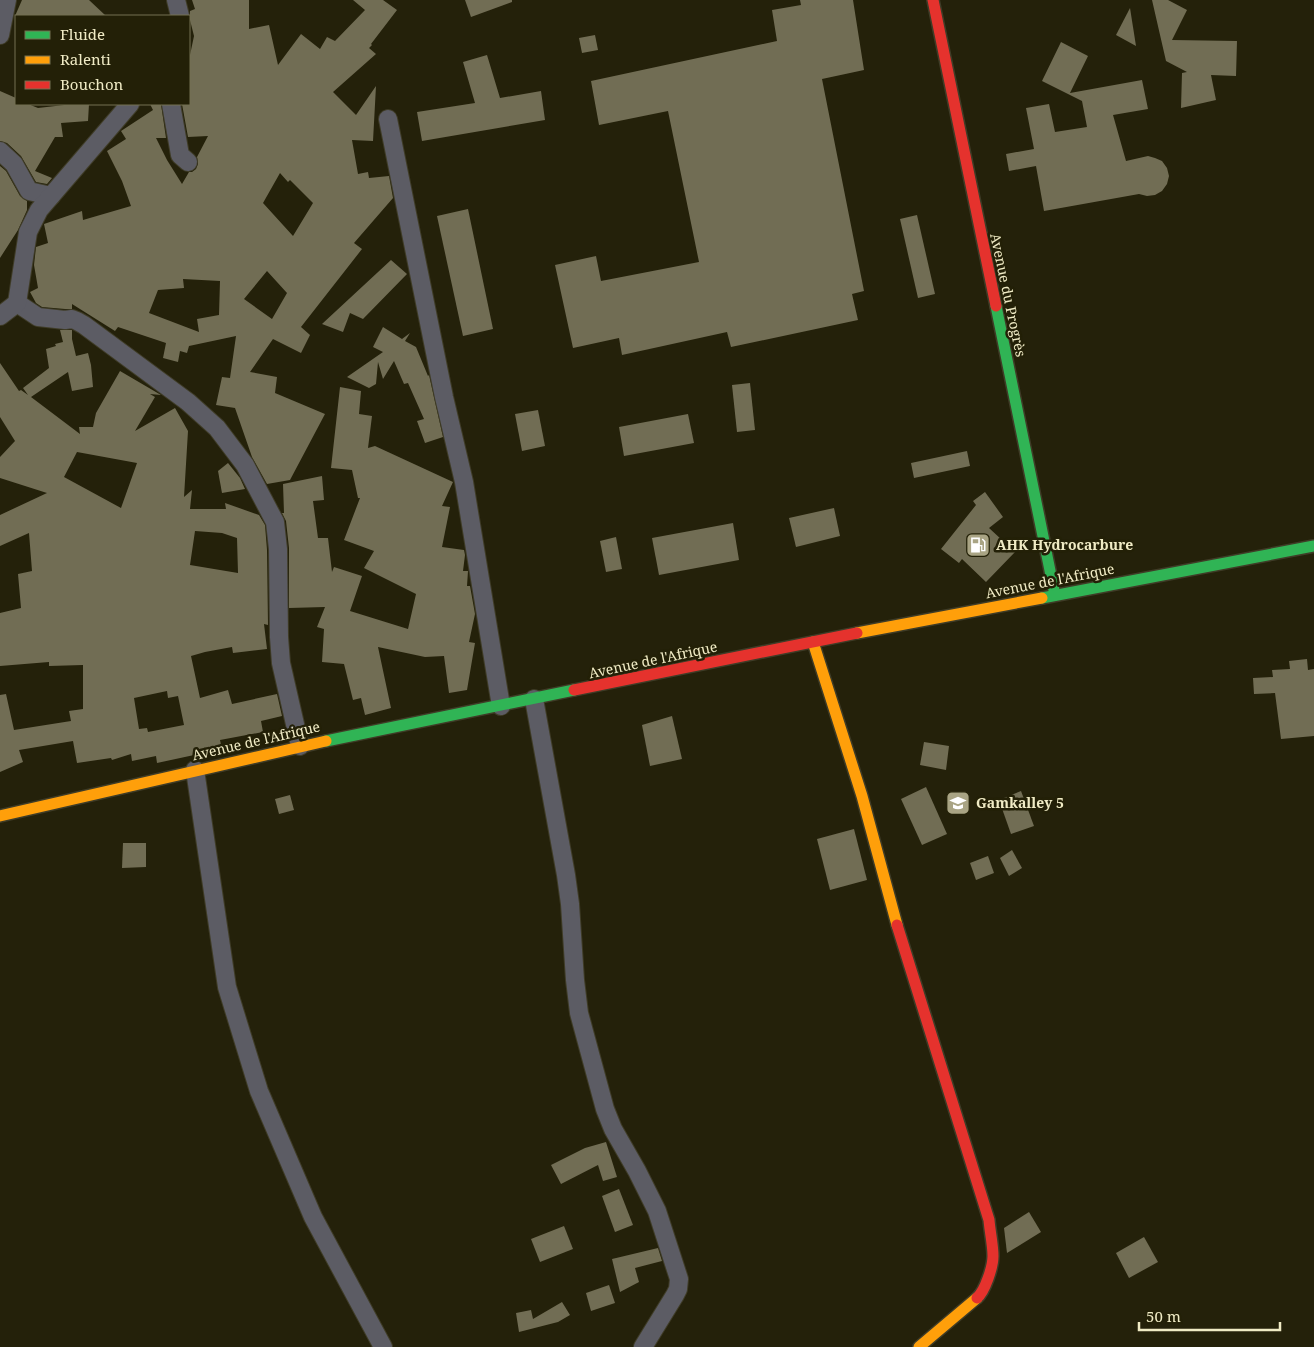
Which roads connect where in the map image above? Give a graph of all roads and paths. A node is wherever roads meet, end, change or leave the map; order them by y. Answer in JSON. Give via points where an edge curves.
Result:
{"nodes":[{"id":1,"x":7,"y":0,"type":"edge"},
{"id":2,"x":176,"y":0,"type":"edge"},
{"id":3,"x":932,"y":0,"type":"edge"},
{"id":4,"x":180,"y":15,"type":"edge"},
{"id":5,"x":0,"y":35,"type":"edge"},
{"id":6,"x":129,"y":105,"type":"edge"},
{"id":7,"x":171,"y":105,"type":"edge"},
{"id":8,"x":388,"y":119,"type":"dead end"},
{"id":9,"x":0,"y":151,"type":"edge"},
{"id":10,"x":188,"y":162,"type":"dead end"},
{"id":11,"x":51,"y":196,"type":"junction"},
{"id":12,"x":17,"y":303,"type":"junction"},
{"id":13,"x":0,"y":316,"type":"edge"},
{"id":14,"x":1314,"y":546,"type":"edge"},
{"id":15,"x":1055,"y":595,"type":"junction"},
{"id":16,"x":813,"y":642,"type":"junction"},
{"id":17,"x":534,"y":699,"type":"junction"},
{"id":18,"x":501,"y":706,"type":"junction"},
{"id":19,"x":300,"y":746,"type":"junction"},
{"id":20,"x":195,"y":770,"type":"junction"},
{"id":21,"x":0,"y":816,"type":"edge"},
{"id":22,"x":383,"y":1347,"type":"edge"},
{"id":23,"x":643,"y":1347,"type":"edge"},
{"id":24,"x":919,"y":1347,"type":"edge"}],
"edges":[{"from":1,"to":5,"type":"street"},
{"from":2,"to":4,"type":"street"},
{"from":3,"to":15,"type":"street","name":"Avenue du Progrès"},
{"from":6,"to":11,"type":"street"},
{"from":7,"to":10,"type":"street","via":[[180,156]]},
{"from":8,"to":18,"type":"street","via":[[464,482]]},
{"from":9,"to":11,"type":"street","via":[[14,164],[29,191]]},
{"from":11,"to":12,"type":"street","via":[[39,210],[28,232]]},
{"from":12,"to":13,"type":"street"},
{"from":12,"to":19,"type":"street","via":[[38,317],[72,319],[84,325],[188,402],[217,428],[245,465],[275,522],[280,655]]},
{"from":14,"to":15,"type":"street","name":"Avenue de l'Afrique"},
{"from":15,"to":16,"type":"street","name":"Avenue de l'Afrique"},
{"from":16,"to":17,"type":"street","name":"Avenue de l'Afrique"},
{"from":16,"to":24,"type":"street","via":[[862,796],[914,984],[989,1220],[993,1258],[988,1280],[980,1295]]},
{"from":17,"to":18,"type":"street","name":"Avenue de l'Afrique"},
{"from":17,"to":23,"type":"street","via":[[566,875],[579,1013],[605,1109],[657,1211],[679,1279],[678,1289]]},
{"from":18,"to":19,"type":"street","name":"Avenue de l'Afrique"},
{"from":19,"to":20,"type":"street","name":"Avenue de l'Afrique"},
{"from":20,"to":21,"type":"street","name":"Avenue de l'Afrique"},
{"from":20,"to":22,"type":"street","via":[[227,987],[259,1091],[313,1217]]}]}
